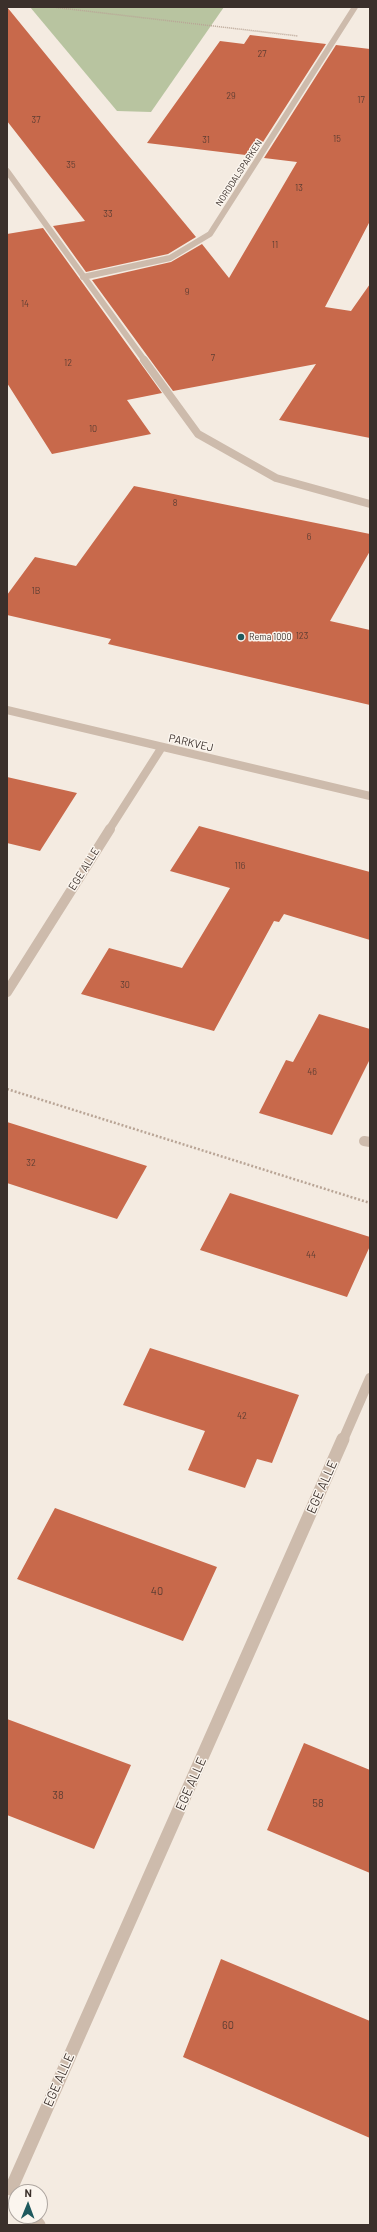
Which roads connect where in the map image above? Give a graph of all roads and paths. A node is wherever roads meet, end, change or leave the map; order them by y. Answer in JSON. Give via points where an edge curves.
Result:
{"nodes":[{"id":1,"x":52,"y":7,"type":"edge"},
{"id":2,"x":355,"y":7,"type":"edge"},
{"id":3,"x":334,"y":40,"type":"junction"},
{"id":4,"x":7,"y":170,"type":"edge"},
{"id":5,"x":83,"y":277,"type":"junction"},
{"id":6,"x":370,"y":504,"type":"edge"},
{"id":7,"x":7,"y":710,"type":"edge"},
{"id":8,"x":162,"y":747,"type":"junction"},
{"id":9,"x":370,"y":796,"type":"edge"},
{"id":10,"x":7,"y":992,"type":"edge"},
{"id":11,"x":7,"y":1089,"type":"edge"},
{"id":12,"x":370,"y":1203,"type":"edge"},
{"id":13,"x":370,"y":1378,"type":"edge"},
{"id":14,"x":14,"y":2184,"type":"edge"}],
"edges":[{"from":1,"to":3,"type":"path"},
{"from":2,"to":3,"type":"street","name":"NORDDALSPARKEN"},
{"from":3,"to":5,"type":"street","name":"NORDDALSPARKEN","via":[[210,234],[170,258]]},
{"from":4,"to":5,"type":"street"},
{"from":5,"to":6,"type":"street","via":[[198,434],[276,478]]},
{"from":7,"to":8,"type":"street","name":"PARKVEJ"},
{"from":8,"to":9,"type":"street","name":"PARKVEJ"},
{"from":8,"to":10,"type":"street","name":"EGE ALLE"},
{"from":11,"to":12,"type":"path"},
{"from":13,"to":14,"type":"street","name":"EGE ALLE"}]}
